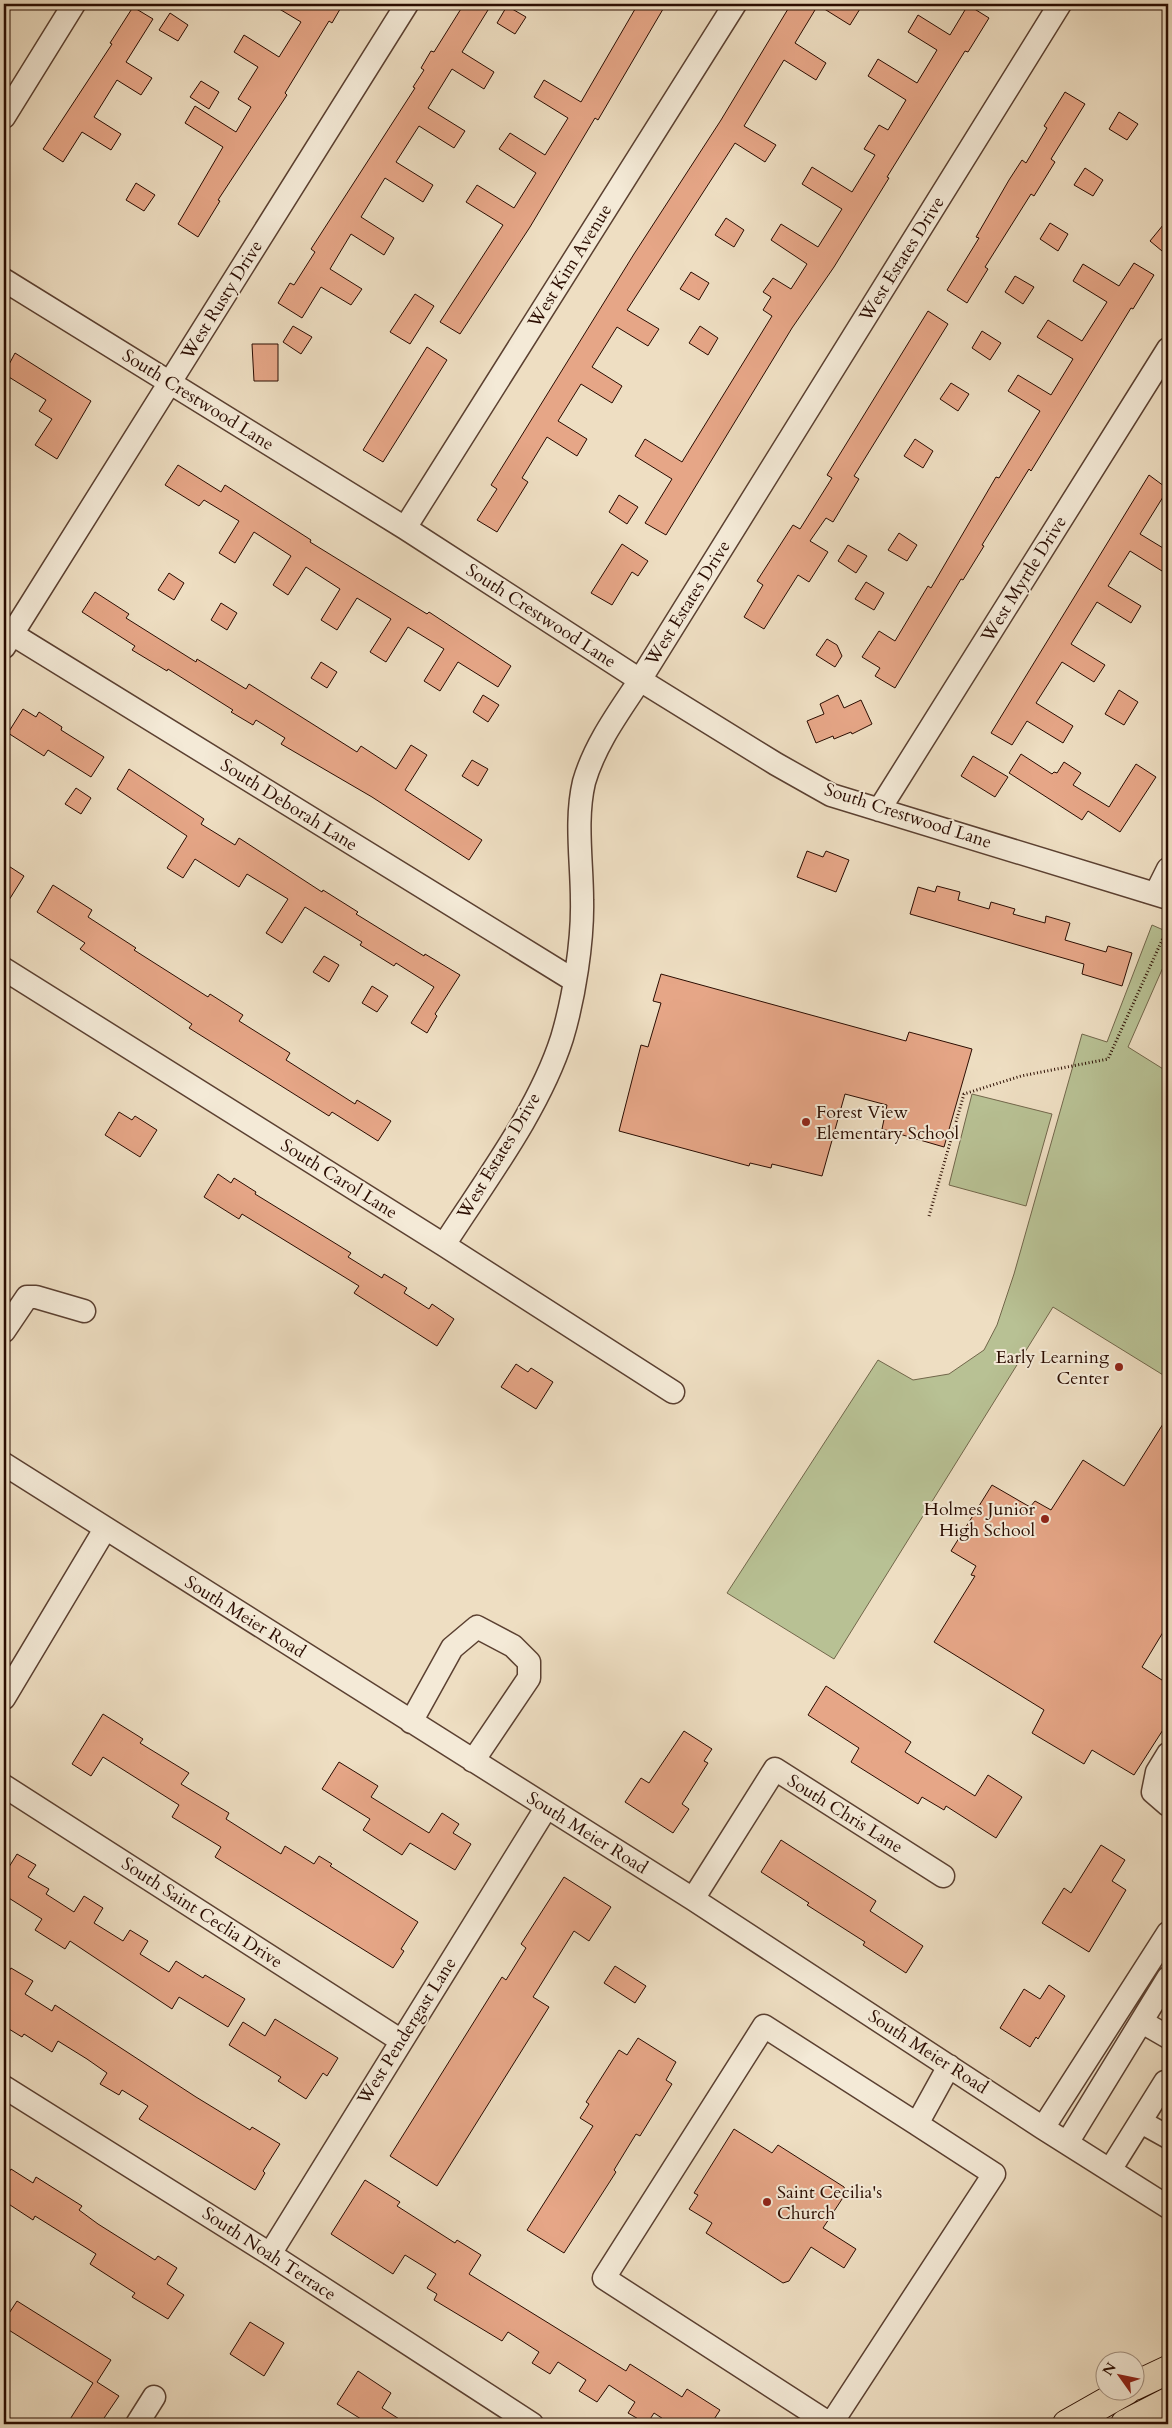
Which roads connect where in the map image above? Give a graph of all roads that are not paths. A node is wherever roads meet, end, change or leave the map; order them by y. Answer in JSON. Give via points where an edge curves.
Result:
{"nodes":[{"id":1,"x":74,"y":4,"type":"edge"},
{"id":2,"x":407,"y":4,"type":"edge"},
{"id":3,"x":736,"y":4,"type":"edge"},
{"id":4,"x":1060,"y":4,"type":"edge"},
{"id":5,"x":4,"y":117,"type":"edge"},
{"id":6,"x":4,"y":280,"type":"edge"},
{"id":7,"x":1168,"y":349,"type":"edge"},
{"id":8,"x":171,"y":383,"type":"junction"},
{"id":9,"x":405,"y":528,"type":"junction"},
{"id":10,"x":6,"y":636,"type":"edge"},
{"id":11,"x":640,"y":680,"type":"junction"},
{"id":12,"x":879,"y":810,"type":"junction"},
{"id":13,"x":1168,"y":869,"type":"edge"},
{"id":14,"x":1162,"y":896,"type":"edge"},
{"id":15,"x":4,"y":969,"type":"edge"},
{"id":16,"x":575,"y":981,"type":"junction"},
{"id":17,"x":444,"y":1245,"type":"junction"},
{"id":18,"x":84,"y":1311,"type":"dead end"},
{"id":19,"x":4,"y":1330,"type":"edge"},
{"id":20,"x":673,"y":1392,"type":"dead end"},
{"id":21,"x":4,"y":1464,"type":"edge"},
{"id":22,"x":105,"y":1529,"type":"junction"},
{"id":23,"x":4,"y":1698,"type":"edge"},
{"id":24,"x":411,"y":1722,"type":"junction"},
{"id":25,"x":1168,"y":1754,"type":"edge"},
{"id":26,"x":473,"y":1762,"type":"junction"},
{"id":27,"x":4,"y":1786,"type":"edge"},
{"id":28,"x":1168,"y":1805,"type":"edge"},
{"id":29,"x":546,"y":1808,"type":"junction"},
{"id":30,"x":943,"y":1876,"type":"dead end"},
{"id":31,"x":693,"y":1899,"type":"junction"},
{"id":32,"x":1168,"y":1933,"type":"edge"},
{"id":33,"x":1168,"y":1978,"type":"edge"},
{"id":34,"x":1142,"y":2022,"type":"junction"},
{"id":35,"x":1168,"y":2037,"type":"edge"},
{"id":36,"x":400,"y":2040,"type":"junction"},
{"id":37,"x":949,"y":2066,"type":"junction"},
{"id":38,"x":1167,"y":2081,"type":"edge"},
{"id":39,"x":4,"y":2087,"type":"edge"},
{"id":40,"x":1141,"y":2122,"type":"junction"},
{"id":41,"x":917,"y":2124,"type":"junction"},
{"id":42,"x":1043,"y":2128,"type":"junction"},
{"id":43,"x":1168,"y":2137,"type":"edge"},
{"id":44,"x":1067,"y":2143,"type":"junction"},
{"id":45,"x":1110,"y":2170,"type":"junction"},
{"id":46,"x":1168,"y":2206,"type":"edge"},
{"id":47,"x":270,"y":2254,"type":"junction"},
{"id":48,"x":1168,"y":2370,"type":"edge"},
{"id":49,"x":1144,"y":2381,"type":"edge"},
{"id":50,"x":154,"y":2397,"type":"dead end"},
{"id":51,"x":1109,"y":2400,"type":"edge"},
{"id":52,"x":1168,"y":2402,"type":"edge"},
{"id":53,"x":137,"y":2424,"type":"edge"},
{"id":54,"x":532,"y":2424,"type":"edge"},
{"id":55,"x":831,"y":2424,"type":"edge"},
{"id":56,"x":1067,"y":2424,"type":"edge"},
{"id":57,"x":1125,"y":2424,"type":"edge"}],
"edges":[{"from":1,"to":5,"type":"street"},
{"from":2,"to":8,"type":"street","name":"West Rusty Drive"},
{"from":3,"to":9,"type":"street","name":"West Kim Avenue"},
{"from":4,"to":11,"type":"street","name":"West Estates Drive"},
{"from":6,"to":8,"type":"street","name":"South Crestwood Lane"},
{"from":7,"to":12,"type":"street","name":"West Myrtle Drive"},
{"from":8,"to":9,"type":"street","name":"South Crestwood Lane"},
{"from":8,"to":10,"type":"street","name":"West Rusty Drive"},
{"from":9,"to":11,"type":"street","name":"South Crestwood Lane"},
{"from":10,"to":16,"type":"street","name":"South Deborah Lane"},
{"from":11,"to":12,"type":"street","name":"South Crestwood Lane","via":[[831,795]]},
{"from":11,"to":16,"type":"street","name":"West Estates Drive","via":[[604,735],[584,784],[580,826],[582,902]]},
{"from":12,"to":14,"type":"street","name":"South Crestwood Lane"},
{"from":13,"to":14,"type":"street"},
{"from":15,"to":17,"type":"street","name":"South Carol Lane"},
{"from":16,"to":17,"type":"street","name":"West Estates Drive","via":[[562,1038],[535,1102]]},
{"from":17,"to":20,"type":"street","name":"South Carol Lane"},
{"from":18,"to":19,"type":"street","via":[[27,1297]]},
{"from":21,"to":22,"type":"street","name":"South Meier Road"},
{"from":22,"to":23,"type":"street"},
{"from":22,"to":24,"type":"street","name":"South Meier Road"},
{"from":24,"to":26,"type":"street","name":"South Meier Road"},
{"from":24,"to":26,"type":"street","via":[[452,1648],[477,1627],[512,1646],[529,1662],[529,1678]]},
{"from":25,"to":28,"type":"street","via":[[1157,1772],[1154,1792]]},
{"from":26,"to":29,"type":"street","name":"South Meier Road"},
{"from":27,"to":36,"type":"street","name":"South Saint Ceclia Drive"},
{"from":29,"to":31,"type":"street","name":"South Meier Road"},
{"from":29,"to":36,"type":"street","name":"West Pendergast Lane"},
{"from":30,"to":31,"type":"street","name":"South Chris Lane","via":[[775,1769]]},
{"from":31,"to":37,"type":"street","name":"South Meier Road"},
{"from":32,"to":42,"type":"street"},
{"from":33,"to":34,"type":"street"},
{"from":34,"to":35,"type":"street"},
{"from":34,"to":44,"type":"street"},
{"from":36,"to":47,"type":"street","name":"West Pendergast Lane"},
{"from":37,"to":41,"type":"street"},
{"from":37,"to":42,"type":"street","name":"South Meier Road"},
{"from":38,"to":40,"type":"street"},
{"from":39,"to":47,"type":"street","name":"South Noah Terrace"},
{"from":40,"to":43,"type":"street"},
{"from":40,"to":45,"type":"street"},
{"from":41,"to":55,"type":"street","via":[[994,2174]]},
{"from":41,"to":55,"type":"street","via":[[764,2026],[604,2278]]},
{"from":42,"to":44,"type":"street","name":"South Meier Road"},
{"from":44,"to":45,"type":"street","name":"South Meier Road"},
{"from":45,"to":46,"type":"street","name":"South Meier Road"},
{"from":47,"to":54,"type":"street","name":"South Noah Terrace"},
{"from":48,"to":49,"type":"main road"},
{"from":50,"to":53,"type":"street"},
{"from":51,"to":56,"type":"main road"},
{"from":52,"to":57,"type":"main road"}]}
